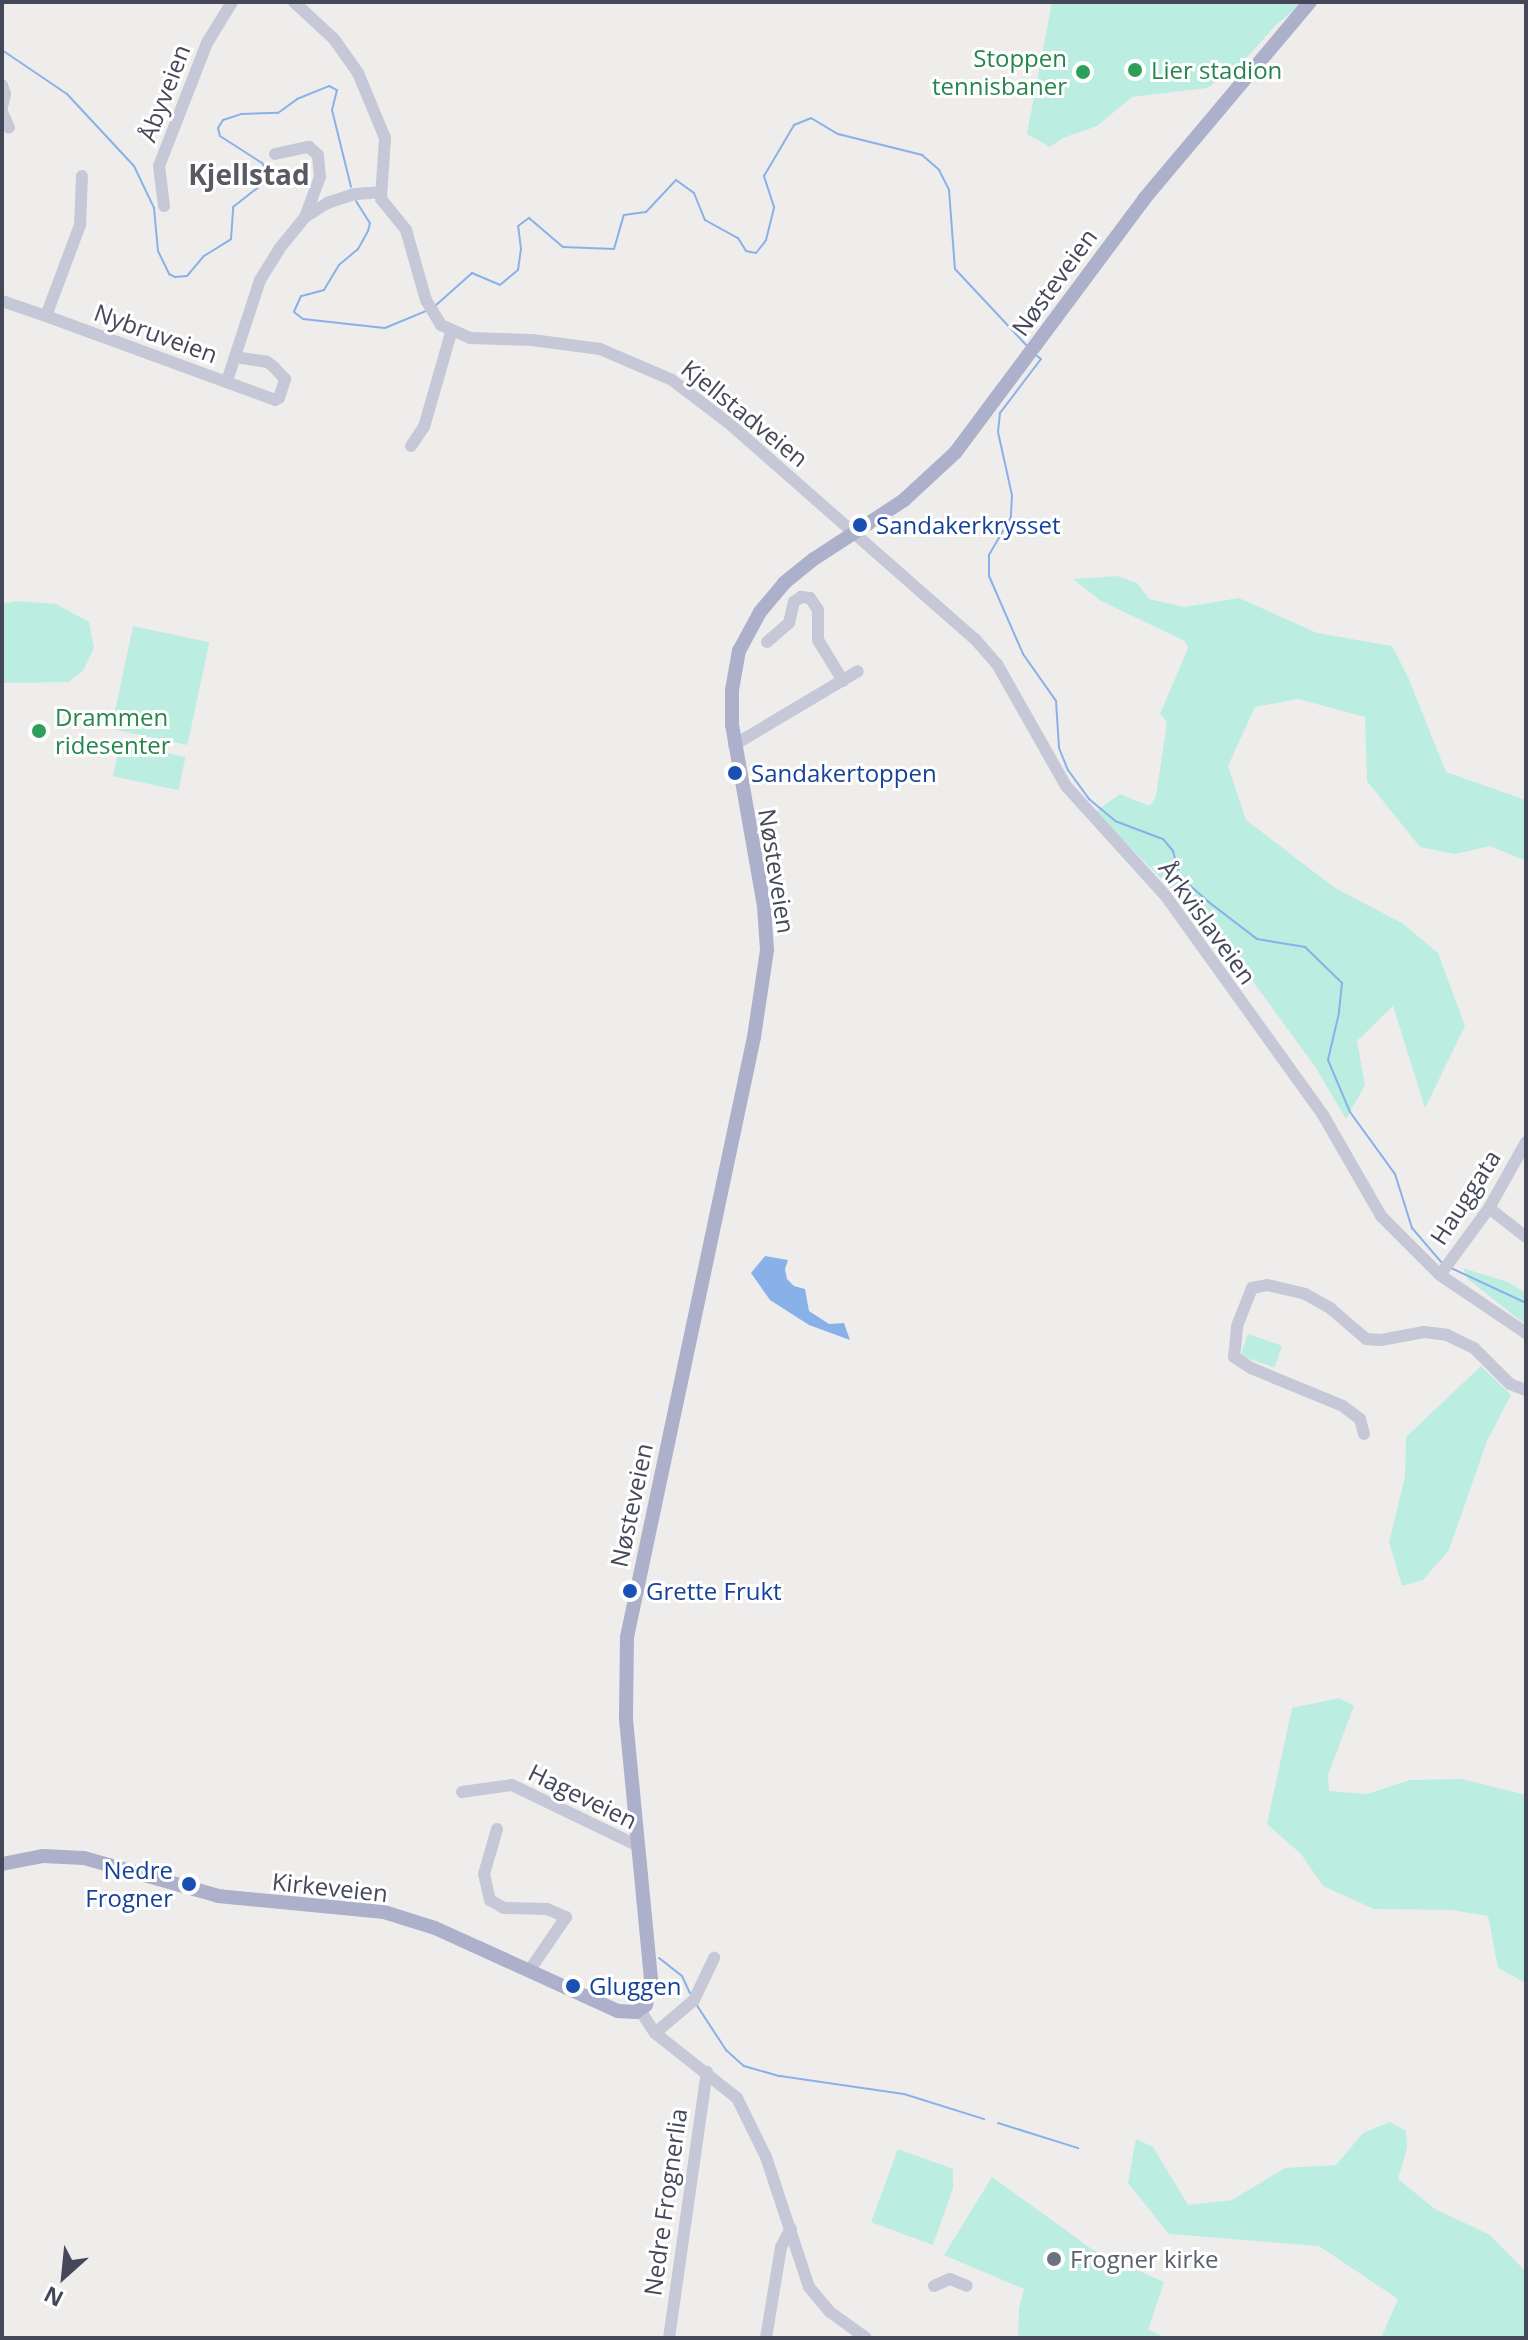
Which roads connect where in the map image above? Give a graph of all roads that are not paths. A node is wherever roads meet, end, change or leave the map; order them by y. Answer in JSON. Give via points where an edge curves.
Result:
{"nodes":[{"id":1,"x":232,"y":2,"type":"edge"},
{"id":2,"x":294,"y":2,"type":"edge"},
{"id":3,"x":1310,"y":2,"type":"edge"},
{"id":4,"x":2,"y":85,"type":"edge"},
{"id":5,"x":2,"y":109,"type":"edge"},
{"id":6,"x":9,"y":128,"type":"dead end"},
{"id":7,"x":275,"y":154,"type":"dead end"},
{"id":8,"x":82,"y":176,"type":"dead end"},
{"id":9,"x":381,"y":192,"type":"junction"},
{"id":10,"x":164,"y":206,"type":"dead end"},
{"id":11,"x":305,"y":217,"type":"junction"},
{"id":12,"x":2,"y":301,"type":"edge"},
{"id":13,"x":46,"y":316,"type":"junction"},
{"id":14,"x":451,"y":333,"type":"junction"},
{"id":15,"x":235,"y":357,"type":"junction"},
{"id":16,"x":227,"y":381,"type":"junction"},
{"id":17,"x":411,"y":446,"type":"dead end"},
{"id":18,"x":855,"y":534,"type":"junction"},
{"id":19,"x":767,"y":642,"type":"dead end"},
{"id":20,"x":858,"y":671,"type":"dead end"},
{"id":21,"x":843,"y":681,"type":"junction"},
{"id":22,"x":734,"y":745,"type":"junction"},
{"id":23,"x":1526,"y":1142,"type":"edge"},
{"id":24,"x":1489,"y":1208,"type":"junction"},
{"id":25,"x":1526,"y":1237,"type":"edge"},
{"id":26,"x":1444,"y":1269,"type":"junction"},
{"id":27,"x":1526,"y":1333,"type":"edge"},
{"id":28,"x":1526,"y":1390,"type":"edge"},
{"id":29,"x":1364,"y":1434,"type":"dead end"},
{"id":30,"x":462,"y":1792,"type":"dead end"},
{"id":31,"x":497,"y":1829,"type":"dead end"},
{"id":32,"x":638,"y":1846,"type":"junction"},
{"id":33,"x":2,"y":1864,"type":"edge"},
{"id":34,"x":714,"y":1958,"type":"dead end"},
{"id":35,"x":529,"y":1971,"type":"junction"},
{"id":36,"x":644,"y":2007,"type":"junction"},
{"id":37,"x":655,"y":2033,"type":"junction"},
{"id":38,"x":707,"y":2072,"type":"junction"},
{"id":39,"x":791,"y":2228,"type":"junction"},
{"id":40,"x":934,"y":2286,"type":"dead end"},
{"id":41,"x":967,"y":2286,"type":"dead end"},
{"id":42,"x":861,"y":2333,"type":"edge"},
{"id":43,"x":669,"y":2338,"type":"edge"},
{"id":44,"x":766,"y":2338,"type":"edge"}],
"edges":[{"from":1,"to":10,"type":"street","name":"Åbyveien","via":[[207,43],[159,166]]},
{"from":2,"to":9,"type":"street","via":[[334,39],[358,73],[385,138]]},
{"from":3,"to":18,"type":"main road","name":"Nøsteveien","via":[[1144,199],[942,468]]},
{"from":4,"to":5,"type":"street"},
{"from":5,"to":6,"type":"street"},
{"from":7,"to":11,"type":"street","via":[[309,147],[318,155],[320,177]]},
{"from":8,"to":13,"type":"street","via":[[80,225]]},
{"from":9,"to":11,"type":"street","name":"Nybruveien","via":[[345,196]]},
{"from":9,"to":14,"type":"street","via":[[406,230],[430,308]]},
{"from":11,"to":15,"type":"street","name":"Nybruveien","via":[[265,267]]},
{"from":12,"to":13,"type":"street","name":"Nybruveien"},
{"from":13,"to":16,"type":"street","name":"Nybruveien"},
{"from":14,"to":17,"type":"street","via":[[424,427]]},
{"from":14,"to":18,"type":"street","name":"Kjellstadveien","via":[[589,347],[652,370],[698,397]]},
{"from":15,"to":16,"type":"street","name":"Nybruveien"},
{"from":15,"to":16,"type":"street","via":[[274,367],[285,379],[281,394],[275,400]]},
{"from":18,"to":22,"type":"main road","name":"Nøsteveien","via":[[790,578],[751,625],[733,674]]},
{"from":18,"to":26,"type":"street","name":"Årkvislaveien","via":[[989,652],[1066,786],[1165,895],[1331,1128],[1376,1209]]},
{"from":19,"to":21,"type":"street","via":[[789,623],[794,602],[810,598],[818,610],[818,640]]},
{"from":20,"to":21,"type":"street"},
{"from":21,"to":22,"type":"street"},
{"from":22,"to":32,"type":"main road","name":"Nøsteveien","via":[[764,906],[764,979],[627,1637],[624,1697]]},
{"from":23,"to":24,"type":"street","name":"Hauggata"},
{"from":24,"to":25,"type":"street"},
{"from":24,"to":26,"type":"street","name":"Hauggata"},
{"from":26,"to":27,"type":"street","name":"Årkvislaveien"},
{"from":28,"to":29,"type":"street","via":[[1510,1384],[1474,1348],[1447,1335],[1424,1332],[1366,1339],[1305,1294],[1267,1285],[1252,1288],[1237,1326],[1234,1357],[1335,1402],[1360,1419]]},
{"from":30,"to":32,"type":"street","name":"Hageveien","via":[[512,1785]]},
{"from":31,"to":35,"type":"street","via":[[484,1874],[490,1900],[504,1908],[547,1909],[566,1917]]},
{"from":32,"to":36,"type":"main road","name":"Nøsteveien","via":[[651,1979]]},
{"from":33,"to":35,"type":"main road","name":"Kirkeveien","via":[[43,1856],[84,1858],[218,1896],[384,1912],[435,1928]]},
{"from":34,"to":37,"type":"street","via":[[694,2000]]},
{"from":35,"to":36,"type":"main road","name":"Kirkeveien","via":[[618,2011]]},
{"from":36,"to":37,"type":"street"},
{"from":37,"to":38,"type":"street"},
{"from":38,"to":39,"type":"street","via":[[745,2110]]},
{"from":38,"to":43,"type":"street","name":"Nedre Frognerlia"},
{"from":39,"to":42,"type":"street","via":[[814,2296]]},
{"from":39,"to":44,"type":"street","via":[[781,2247]]},
{"from":40,"to":41,"type":"street","via":[[950,2279]]}]}
